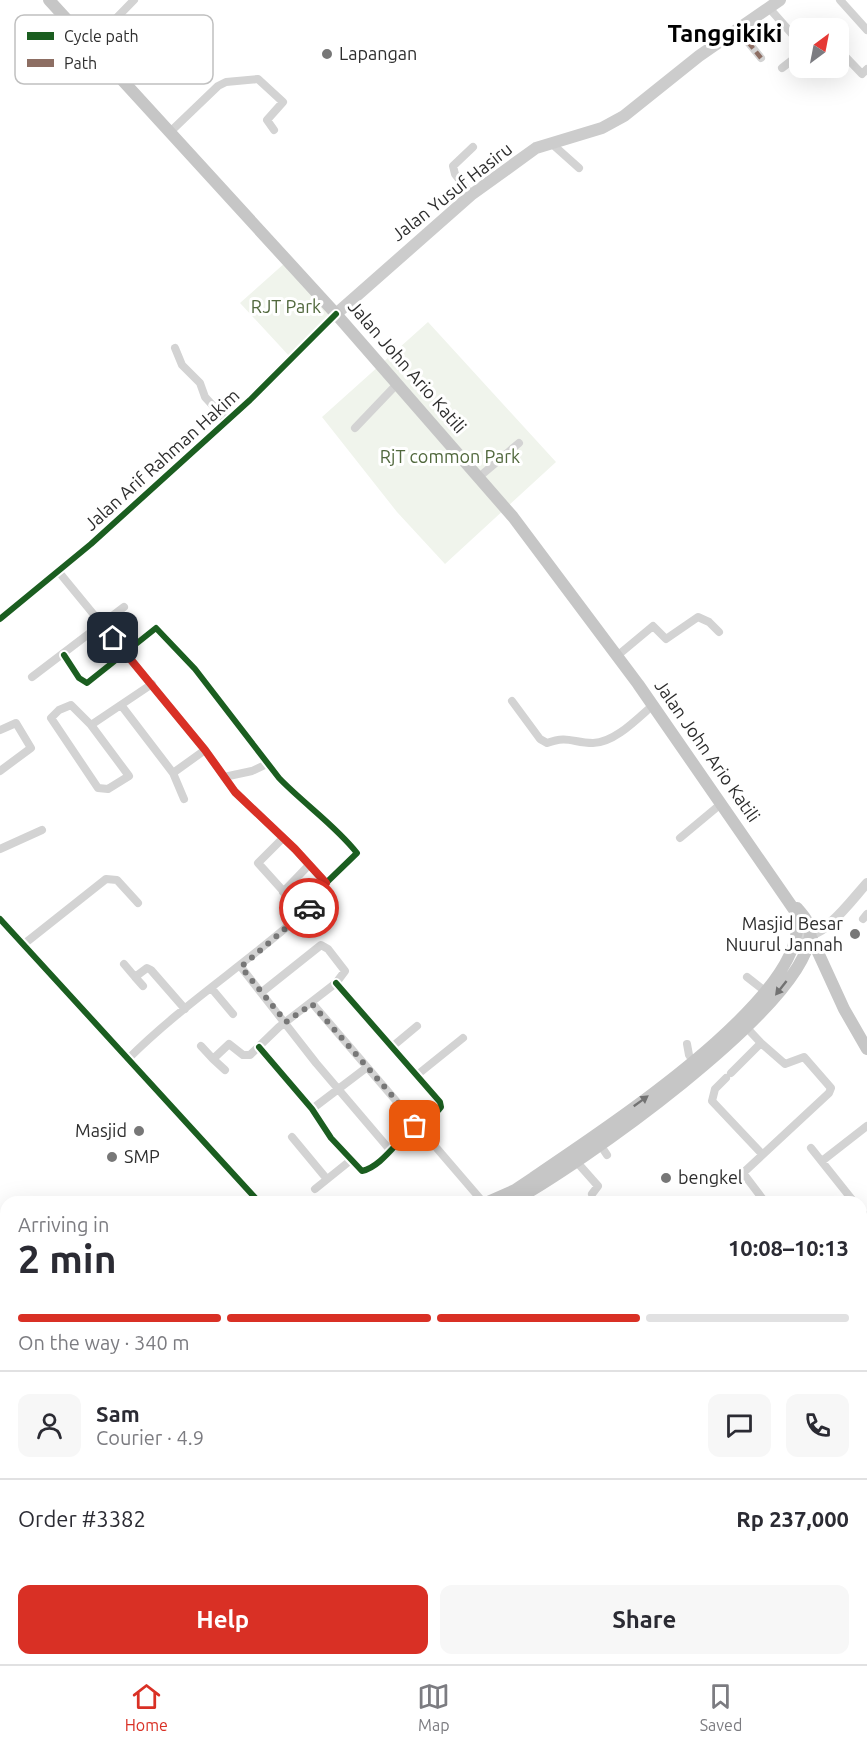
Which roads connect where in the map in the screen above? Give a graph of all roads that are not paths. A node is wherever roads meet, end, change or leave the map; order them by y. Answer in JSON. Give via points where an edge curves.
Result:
{"nodes":[{"id":1,"x":49,"y":0,"type":"edge"},
{"id":2,"x":134,"y":0,"type":"edge"},
{"id":3,"x":780,"y":0,"type":"edge"},
{"id":4,"x":840,"y":0,"type":"edge"},
{"id":5,"x":770,"y":9,"type":"junction"},
{"id":6,"x":63,"y":15,"type":"edge"},
{"id":7,"x":119,"y":15,"type":"edge"},
{"id":8,"x":867,"y":30,"type":"edge"},
{"id":9,"x":739,"y":31,"type":"junction"},
{"id":10,"x":789,"y":31,"type":"edge"},
{"id":11,"x":761,"y":58,"type":"dead end"},
{"id":12,"x":849,"y":59,"type":"edge"},
{"id":13,"x":789,"y":63,"type":"edge"},
{"id":14,"x":782,"y":68,"type":"dead end"},
{"id":15,"x":866,"y":74,"type":"edge"},
{"id":16,"x":125,"y":84,"type":"edge"},
{"id":17,"x":274,"y":130,"type":"dead end"},
{"id":18,"x":169,"y":133,"type":"junction"},
{"id":19,"x":551,"y":143,"type":"junction"},
{"id":20,"x":473,"y":147,"type":"dead end"},
{"id":21,"x":579,"y":168,"type":"dead end"},
{"id":22,"x":471,"y":195,"type":"junction"},
{"id":23,"x":336,"y":314,"type":"junction"},
{"id":24,"x":175,"y":348,"type":"dead end"},
{"id":25,"x":205,"y":375,"type":"dead end"},
{"id":26,"x":200,"y":383,"type":"junction"},
{"id":27,"x":397,"y":384,"type":"junction"},
{"id":28,"x":226,"y":420,"type":"junction"},
{"id":29,"x":354,"y":428,"type":"dead end"},
{"id":30,"x":519,"y":443,"type":"dead end"},
{"id":31,"x":479,"y":477,"type":"junction"},
{"id":32,"x":58,"y":572,"type":"junction"},
{"id":33,"x":123,"y":607,"type":"dead end"},
{"id":34,"x":0,"y":619,"type":"edge"},
{"id":35,"x":102,"y":625,"type":"junction"},
{"id":36,"x":719,"y":632,"type":"dead end"},
{"id":37,"x":125,"y":650,"type":"junction"},
{"id":38,"x":64,"y":655,"type":"junction"},
{"id":39,"x":617,"y":656,"type":"junction"},
{"id":40,"x":32,"y":677,"type":"dead end"},
{"id":41,"x":152,"y":684,"type":"junction"},
{"id":42,"x":512,"y":701,"type":"dead end"},
{"id":43,"x":121,"y":705,"type":"junction"},
{"id":44,"x":653,"y":705,"type":"junction"},
{"id":45,"x":91,"y":725,"type":"junction"},
{"id":46,"x":0,"y":730,"type":"edge"},
{"id":47,"x":205,"y":750,"type":"junction"},
{"id":48,"x":267,"y":764,"type":"junction"},
{"id":49,"x":1,"y":768,"type":"edge"},
{"id":50,"x":173,"y":773,"type":"junction"},
{"id":51,"x":224,"y":777,"type":"junction"},
{"id":52,"x":184,"y":800,"type":"dead end"},
{"id":53,"x":722,"y":804,"type":"junction"},
{"id":54,"x":42,"y":830,"type":"dead end"},
{"id":55,"x":284,"y":838,"type":"junction"},
{"id":56,"x":680,"y":838,"type":"dead end"},
{"id":57,"x":0,"y":849,"type":"edge"},
{"id":58,"x":309,"y":865,"type":"junction"},
{"id":59,"x":326,"y":883,"type":"junction"},
{"id":60,"x":867,"y":883,"type":"edge"},
{"id":61,"x":283,"y":892,"type":"junction"},
{"id":62,"x":138,"y":903,"type":"dead end"},
{"id":63,"x":303,"y":913,"type":"junction"},
{"id":64,"x":0,"y":919,"type":"edge"},
{"id":65,"x":806,"y":938,"type":"junction"},
{"id":66,"x":24,"y":944,"type":"junction"},
{"id":67,"x":124,"y":964,"type":"dead end"},
{"id":68,"x":241,"y":967,"type":"junction"},
{"id":69,"x":135,"y":976,"type":"junction"},
{"id":70,"x":747,"y":977,"type":"dead end"},
{"id":71,"x":336,"y":983,"type":"junction"},
{"id":72,"x":142,"y":986,"type":"dead end"},
{"id":73,"x":212,"y":989,"type":"junction"},
{"id":74,"x":765,"y":990,"type":"junction"},
{"id":75,"x":262,"y":992,"type":"junction"},
{"id":76,"x":312,"y":1004,"type":"junction"},
{"id":77,"x":185,"y":1009,"type":"junction"},
{"id":78,"x":233,"y":1014,"type":"dead end"},
{"id":79,"x":286,"y":1022,"type":"junction"},
{"id":80,"x":417,"y":1026,"type":"dead end"},
{"id":81,"x":746,"y":1027,"type":"junction"},
{"id":82,"x":463,"y":1038,"type":"dead end"},
{"id":83,"x":761,"y":1043,"type":"junction"},
{"id":84,"x":687,"y":1044,"type":"dead end"},
{"id":85,"x":201,"y":1046,"type":"dead end"},
{"id":86,"x":393,"y":1046,"type":"junction"},
{"id":87,"x":259,"y":1047,"type":"junction"},
{"id":88,"x":867,"y":1049,"type":"edge"},
{"id":89,"x":128,"y":1059,"type":"junction"},
{"id":90,"x":213,"y":1059,"type":"junction"},
{"id":91,"x":694,"y":1063,"type":"junction"},
{"id":92,"x":366,"y":1068,"type":"junction"},
{"id":93,"x":225,"y":1070,"type":"dead end"},
{"id":94,"x":417,"y":1075,"type":"junction"},
{"id":95,"x":338,"y":1089,"type":"junction"},
{"id":96,"x":312,"y":1109,"type":"junction"},
{"id":97,"x":867,"y":1126,"type":"edge"},
{"id":98,"x":420,"y":1127,"type":"junction"},
{"id":99,"x":292,"y":1137,"type":"dead end"},
{"id":100,"x":599,"y":1143,"type":"junction"},
{"id":101,"x":811,"y":1148,"type":"dead end"},
{"id":102,"x":390,"y":1150,"type":"junction"},
{"id":103,"x":762,"y":1154,"type":"junction"},
{"id":104,"x":607,"y":1155,"type":"dead end"},
{"id":105,"x":351,"y":1160,"type":"junction"},
{"id":106,"x":574,"y":1160,"type":"junction"},
{"id":107,"x":822,"y":1161,"type":"junction"},
{"id":108,"x":326,"y":1178,"type":"junction"},
{"id":109,"x":315,"y":1189,"type":"dead end"},
{"id":110,"x":592,"y":1194,"type":"dead end"},
{"id":111,"x":254,"y":1196,"type":"edge"},
{"id":112,"x":478,"y":1196,"type":"edge"},
{"id":113,"x":502,"y":1196,"type":"edge"},
{"id":114,"x":520,"y":1196,"type":"edge"},
{"id":115,"x":760,"y":1196,"type":"edge"},
{"id":116,"x":849,"y":1196,"type":"edge"}],
"edges":[{"from":1,"to":6,"type":"main road","name":"Jalan John Ario Katili"},
{"from":2,"to":7,"type":"street"},
{"from":3,"to":5,"type":"main road","name":"Jalan Yusuf Hasiru"},
{"from":4,"to":8,"type":"street"},
{"from":5,"to":9,"type":"main road","name":"Jalan Yusuf Hasiru"},
{"from":5,"to":10,"type":"street"},
{"from":9,"to":11,"type":"street"},
{"from":9,"to":19,"type":"main road","name":"Jalan Yusuf Hasiru","via":[[699,56],[624,116],[602,128]]},
{"from":12,"to":15,"type":"street"},
{"from":13,"to":14,"type":"street"},
{"from":16,"to":18,"type":"main road","name":"Jalan John Ario Katili"},
{"from":17,"to":18,"type":"street","via":[[267,120],[283,102],[258,79],[218,86]]},
{"from":18,"to":23,"type":"main road","name":"Jalan John Ario Katili"},
{"from":19,"to":21,"type":"street"},
{"from":19,"to":22,"type":"main road","name":"Jalan Yusuf Hasiru","via":[[536,148]]},
{"from":20,"to":22,"type":"street","via":[[453,166]]},
{"from":22,"to":23,"type":"main road","name":"Jalan Yusuf Hasiru"},
{"from":23,"to":27,"type":"main road","name":"Jalan John Ario Katili"},
{"from":23,"to":28,"type":"street","name":"Jalan Arif Rahman Hakim"},
{"from":24,"to":26,"type":"street","via":[[182,365]]},
{"from":25,"to":26,"type":"street"},
{"from":26,"to":28,"type":"street","via":[[205,397]]},
{"from":27,"to":29,"type":"street"},
{"from":27,"to":31,"type":"main road","name":"Jalan John Ario Katili"},
{"from":28,"to":32,"type":"street","name":"Jalan Arif Rahman Hakim"},
{"from":30,"to":31,"type":"street"},
{"from":31,"to":39,"type":"main road","name":"Jalan John Ario Katili"},
{"from":32,"to":34,"type":"street","name":"Jalan Arif Rahman Hakim"},
{"from":32,"to":35,"type":"street"},
{"from":33,"to":35,"type":"street"},
{"from":35,"to":37,"type":"street"},
{"from":35,"to":38,"type":"street"},
{"from":36,"to":39,"type":"street","via":[[709,621],[698,618],[666,639],[653,626]]},
{"from":37,"to":38,"type":"street","via":[[84,683]]},
{"from":37,"to":41,"type":"street"},
{"from":37,"to":48,"type":"street","via":[[157,629],[195,669]]},
{"from":38,"to":40,"type":"street"},
{"from":39,"to":44,"type":"main road","name":"Jalan John Ario Katili"},
{"from":41,"to":43,"type":"street"},
{"from":41,"to":47,"type":"street"},
{"from":42,"to":44,"type":"street","via":[[547,743],[567,738],[607,741]]},
{"from":43,"to":45,"type":"street"},
{"from":43,"to":50,"type":"street"},
{"from":44,"to":53,"type":"main road","name":"Jalan John Ario Katili"},
{"from":45,"to":45,"type":"street","via":[[71,705],[51,718],[98,788],[108,789],[129,776]]},
{"from":46,"to":49,"type":"street","via":[[15,723],[31,748]]},
{"from":47,"to":50,"type":"street"},
{"from":47,"to":51,"type":"street"},
{"from":48,"to":51,"type":"street"},
{"from":48,"to":59,"type":"street","via":[[357,853]]},
{"from":50,"to":52,"type":"street"},
{"from":51,"to":55,"type":"street"},
{"from":53,"to":56,"type":"street"},
{"from":53,"to":65,"type":"main road","name":"Jalan John Ario Katili","via":[[790,901]]},
{"from":54,"to":57,"type":"street"},
{"from":55,"to":58,"type":"street"},
{"from":55,"to":61,"type":"street","via":[[258,863]]},
{"from":58,"to":59,"type":"street"},
{"from":58,"to":61,"type":"street"},
{"from":59,"to":63,"type":"street"},
{"from":60,"to":65,"type":"street","via":[[834,919]]},
{"from":61,"to":63,"type":"street"},
{"from":62,"to":66,"type":"street","via":[[117,880],[106,879]]},
{"from":63,"to":68,"type":"street"},
{"from":64,"to":66,"type":"street"},
{"from":65,"to":74,"type":"main road"},
{"from":65,"to":81,"type":"main road","one_way":true,"via":[[795,969]]},
{"from":65,"to":88,"type":"main road","name":"Jalan John Ario Katili"},
{"from":66,"to":89,"type":"street"},
{"from":67,"to":69,"type":"street"},
{"from":68,"to":73,"type":"street"},
{"from":68,"to":75,"type":"street"},
{"from":69,"to":72,"type":"street"},
{"from":69,"to":77,"type":"street","via":[[149,968]]},
{"from":70,"to":74,"type":"street"},
{"from":71,"to":75,"type":"street","via":[[344,975],[344,968],[321,945]]},
{"from":71,"to":76,"type":"street"},
{"from":71,"to":86,"type":"street"},
{"from":73,"to":77,"type":"street"},
{"from":73,"to":78,"type":"street"},
{"from":74,"to":91,"type":"main road"},
{"from":75,"to":79,"type":"street"},
{"from":76,"to":79,"type":"street"},
{"from":76,"to":92,"type":"street"},
{"from":77,"to":89,"type":"street"},
{"from":79,"to":87,"type":"street"},
{"from":79,"to":95,"type":"street"},
{"from":80,"to":86,"type":"street"},
{"from":81,"to":83,"type":"street"},
{"from":81,"to":100,"type":"main road","via":[[702,1068]]},
{"from":82,"to":94,"type":"street"},
{"from":83,"to":103,"type":"street","via":[[715,1089],[712,1101]]},
{"from":83,"to":103,"type":"street","via":[[785,1064],[804,1057],[831,1088]]},
{"from":84,"to":91,"type":"street"},
{"from":85,"to":90,"type":"street"},
{"from":86,"to":94,"type":"street"},
{"from":87,"to":90,"type":"street","via":[[246,1056],[227,1044]]},
{"from":87,"to":96,"type":"street"},
{"from":89,"to":111,"type":"street"},
{"from":90,"to":93,"type":"street"},
{"from":113,"to":91,"type":"main road","one_way":true},
{"from":92,"to":95,"type":"street"},
{"from":92,"to":98,"type":"street"},
{"from":94,"to":98,"type":"street","via":[[441,1107]]},
{"from":95,"to":96,"type":"street"},
{"from":95,"to":102,"type":"street"},
{"from":96,"to":105,"type":"street"},
{"from":97,"to":107,"type":"street"},
{"from":98,"to":102,"type":"street"},
{"from":98,"to":112,"type":"street"},
{"from":99,"to":108,"type":"street"},
{"from":100,"to":104,"type":"street"},
{"from":100,"to":106,"type":"main road"},
{"from":101,"to":107,"type":"street"},
{"from":102,"to":105,"type":"street","via":[[363,1171]]},
{"from":103,"to":115,"type":"street","via":[[743,1173]]},
{"from":105,"to":108,"type":"street"},
{"from":106,"to":110,"type":"street","via":[[598,1186]]},
{"from":106,"to":114,"type":"main road"},
{"from":107,"to":116,"type":"street"},
{"from":108,"to":109,"type":"street"}]}
